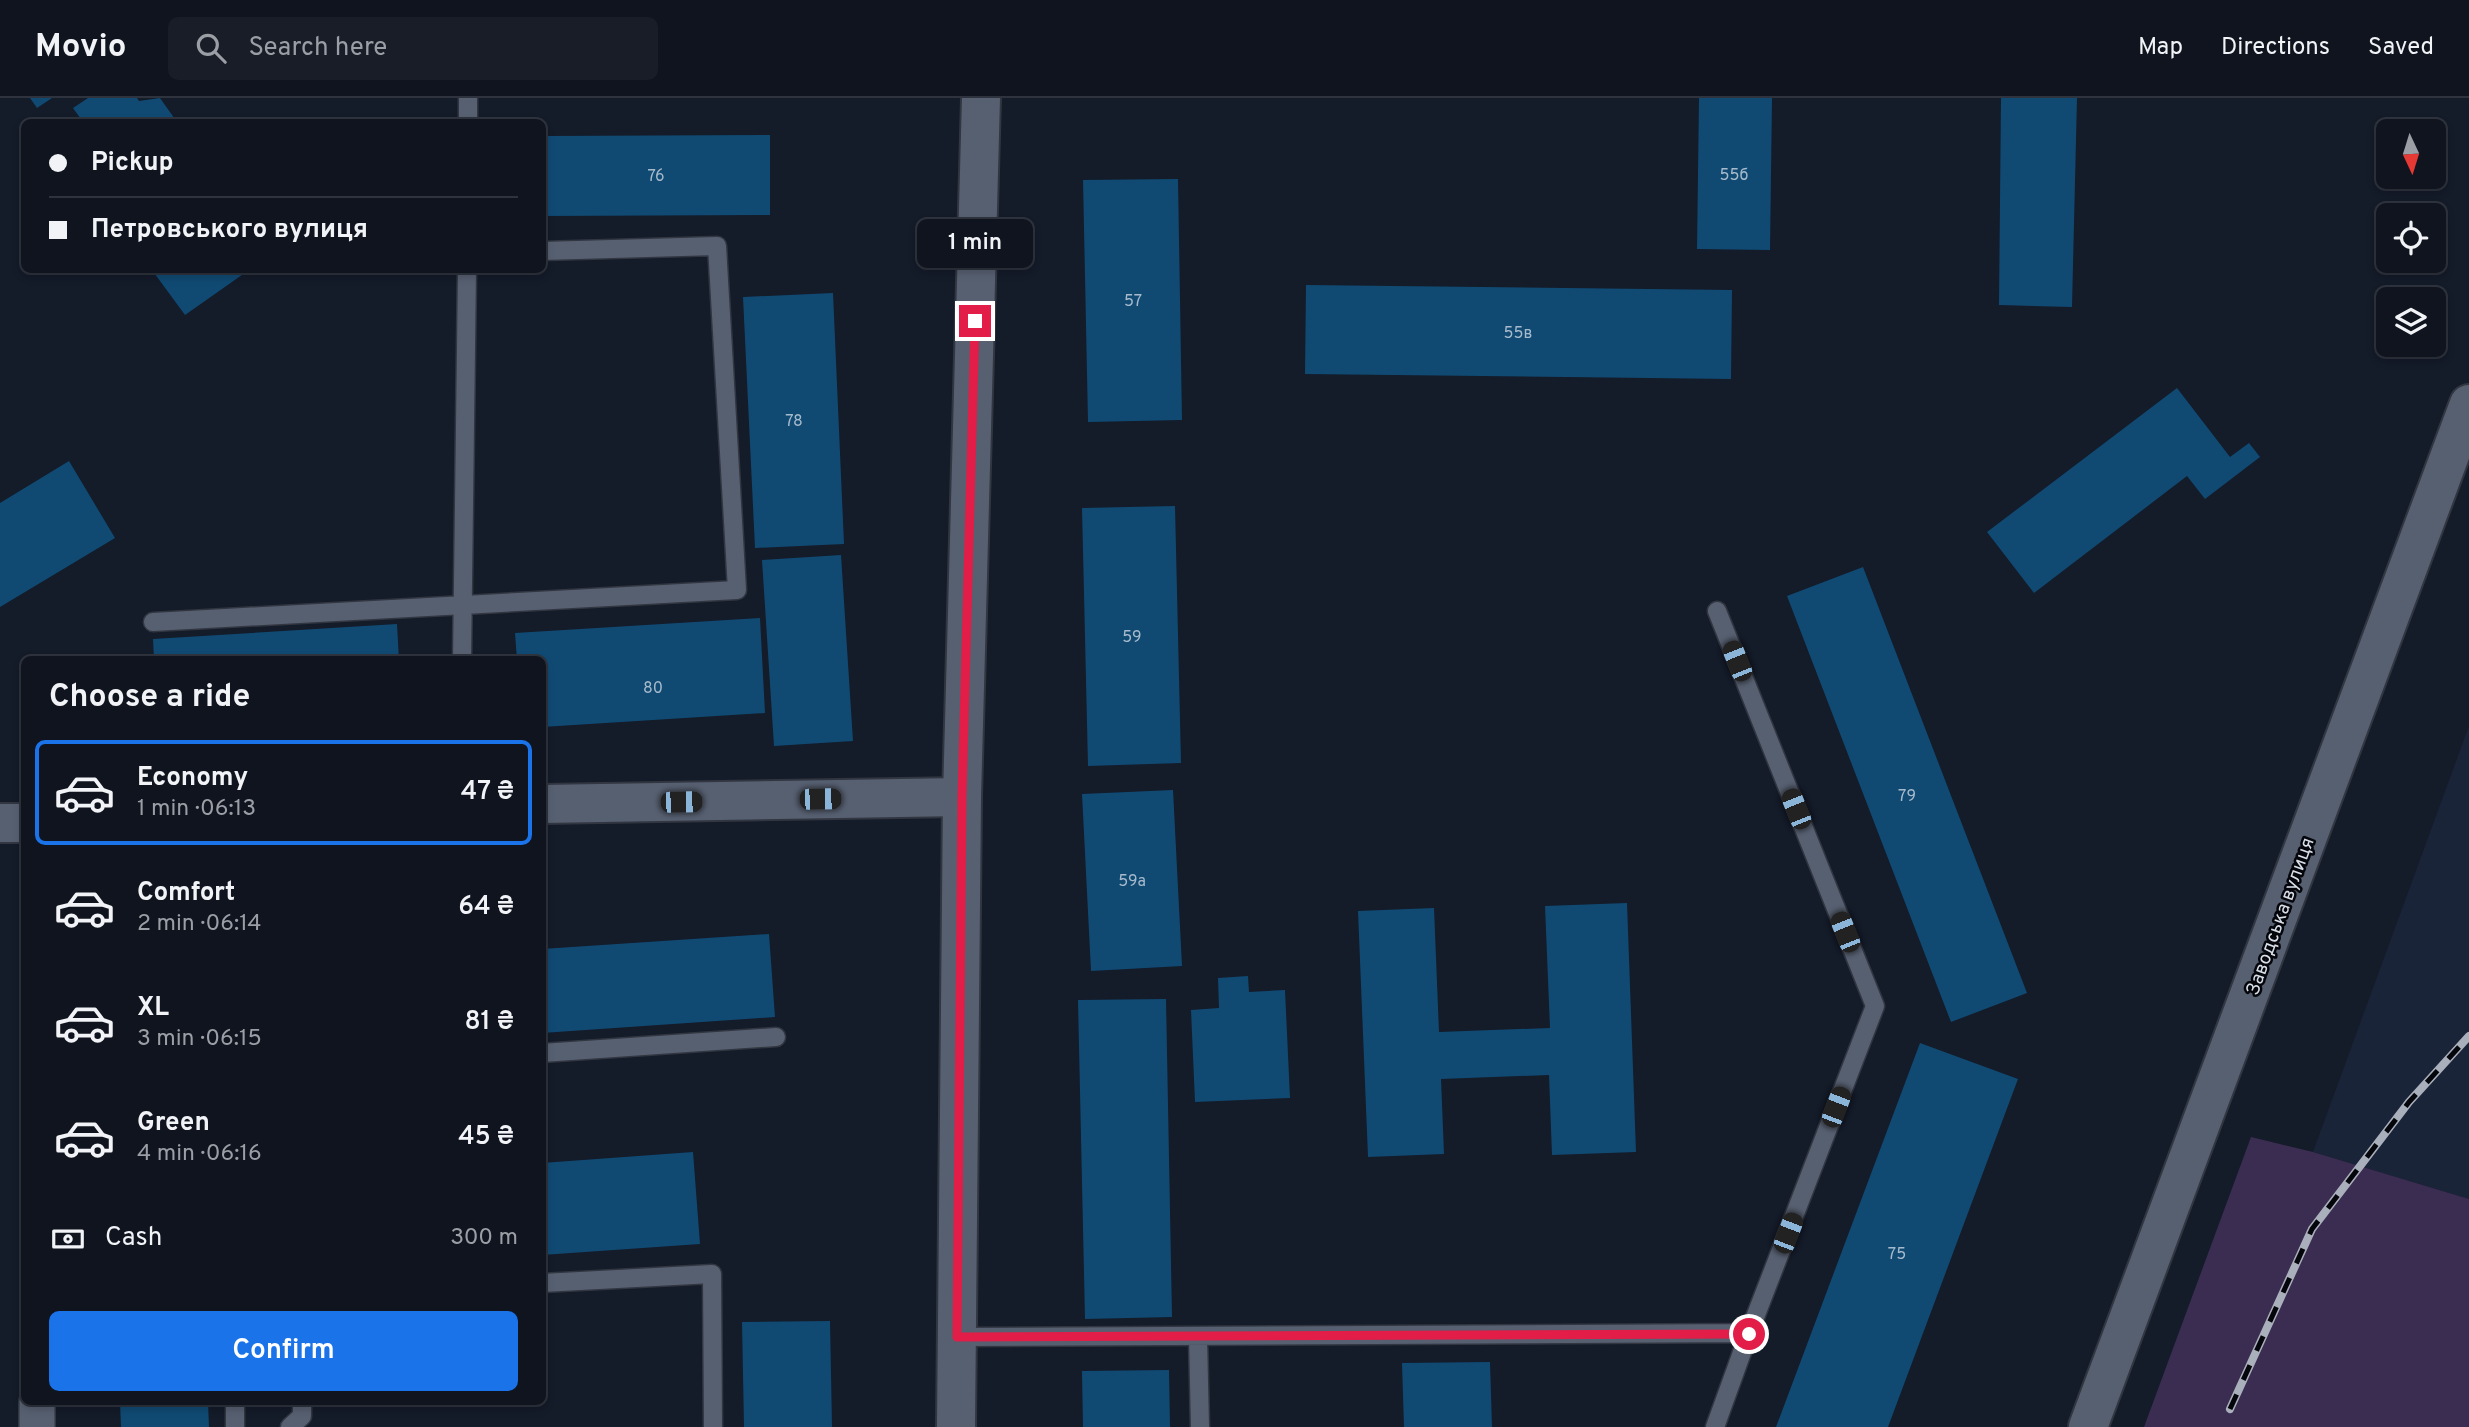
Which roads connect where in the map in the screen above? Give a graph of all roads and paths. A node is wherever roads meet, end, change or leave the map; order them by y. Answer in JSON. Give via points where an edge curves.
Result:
{"nodes":[{"id":1,"x":468,"y":98,"type":"edge"},
{"id":2,"x":981,"y":98,"type":"edge"},
{"id":3,"x":468,"y":119,"type":"edge"},
{"id":4,"x":546,"y":251,"type":"edge"},
{"id":5,"x":467,"y":273,"type":"edge"},
{"id":6,"x":2469,"y":404,"type":"edge"},
{"id":7,"x":462,"y":606,"type":"junction"},
{"id":8,"x":1717,"y":611,"type":"dead end"},
{"id":9,"x":152,"y":622,"type":"dead end"},
{"id":10,"x":462,"y":656,"type":"edge"},
{"id":11,"x":962,"y":797,"type":"junction"},
{"id":12,"x":546,"y":804,"type":"edge"},
{"id":13,"x":0,"y":823,"type":"edge"},
{"id":14,"x":21,"y":823,"type":"edge"},
{"id":15,"x":776,"y":1037,"type":"dead end"},
{"id":16,"x":546,"y":1053,"type":"edge"},
{"id":17,"x":546,"y":1283,"type":"edge"},
{"id":18,"x":1749,"y":1334,"type":"junction"},
{"id":19,"x":957,"y":1337,"type":"junction"},
{"id":20,"x":1198,"y":1337,"type":"junction"},
{"id":21,"x":37,"y":1405,"type":"edge"},
{"id":22,"x":234,"y":1405,"type":"edge"},
{"id":23,"x":302,"y":1405,"type":"edge"},
{"id":24,"x":37,"y":1427,"type":"edge"},
{"id":25,"x":235,"y":1427,"type":"edge"},
{"id":26,"x":290,"y":1427,"type":"edge"},
{"id":27,"x":713,"y":1427,"type":"edge"},
{"id":28,"x":956,"y":1427,"type":"edge"},
{"id":29,"x":1200,"y":1427,"type":"edge"},
{"id":30,"x":1715,"y":1427,"type":"edge"},
{"id":31,"x":2088,"y":1427,"type":"edge"}],
"edges":[{"from":1,"to":3,"type":"lane"},
{"from":2,"to":11,"type":"main road"},
{"from":4,"to":7,"type":"lane","via":[[717,246],[737,590]]},
{"from":5,"to":7,"type":"lane"},
{"from":6,"to":31,"type":"main road","name":"Заводська вулиця"},
{"from":7,"to":9,"type":"lane"},
{"from":7,"to":10,"type":"lane"},
{"from":8,"to":18,"type":"lane","via":[[1875,1006]]},
{"from":11,"to":12,"type":"main road"},
{"from":11,"to":19,"type":"main road"},
{"from":13,"to":14,"type":"main road"},
{"from":15,"to":16,"type":"lane"},
{"from":17,"to":27,"type":"lane","via":[[712,1274]]},
{"from":18,"to":20,"type":"lane"},
{"from":18,"to":30,"type":"lane"},
{"from":19,"to":20,"type":"lane"},
{"from":19,"to":28,"type":"main road"},
{"from":20,"to":29,"type":"lane"},
{"from":21,"to":24,"type":"street"},
{"from":22,"to":25,"type":"lane"},
{"from":23,"to":26,"type":"lane","via":[[302,1416]]}]}
